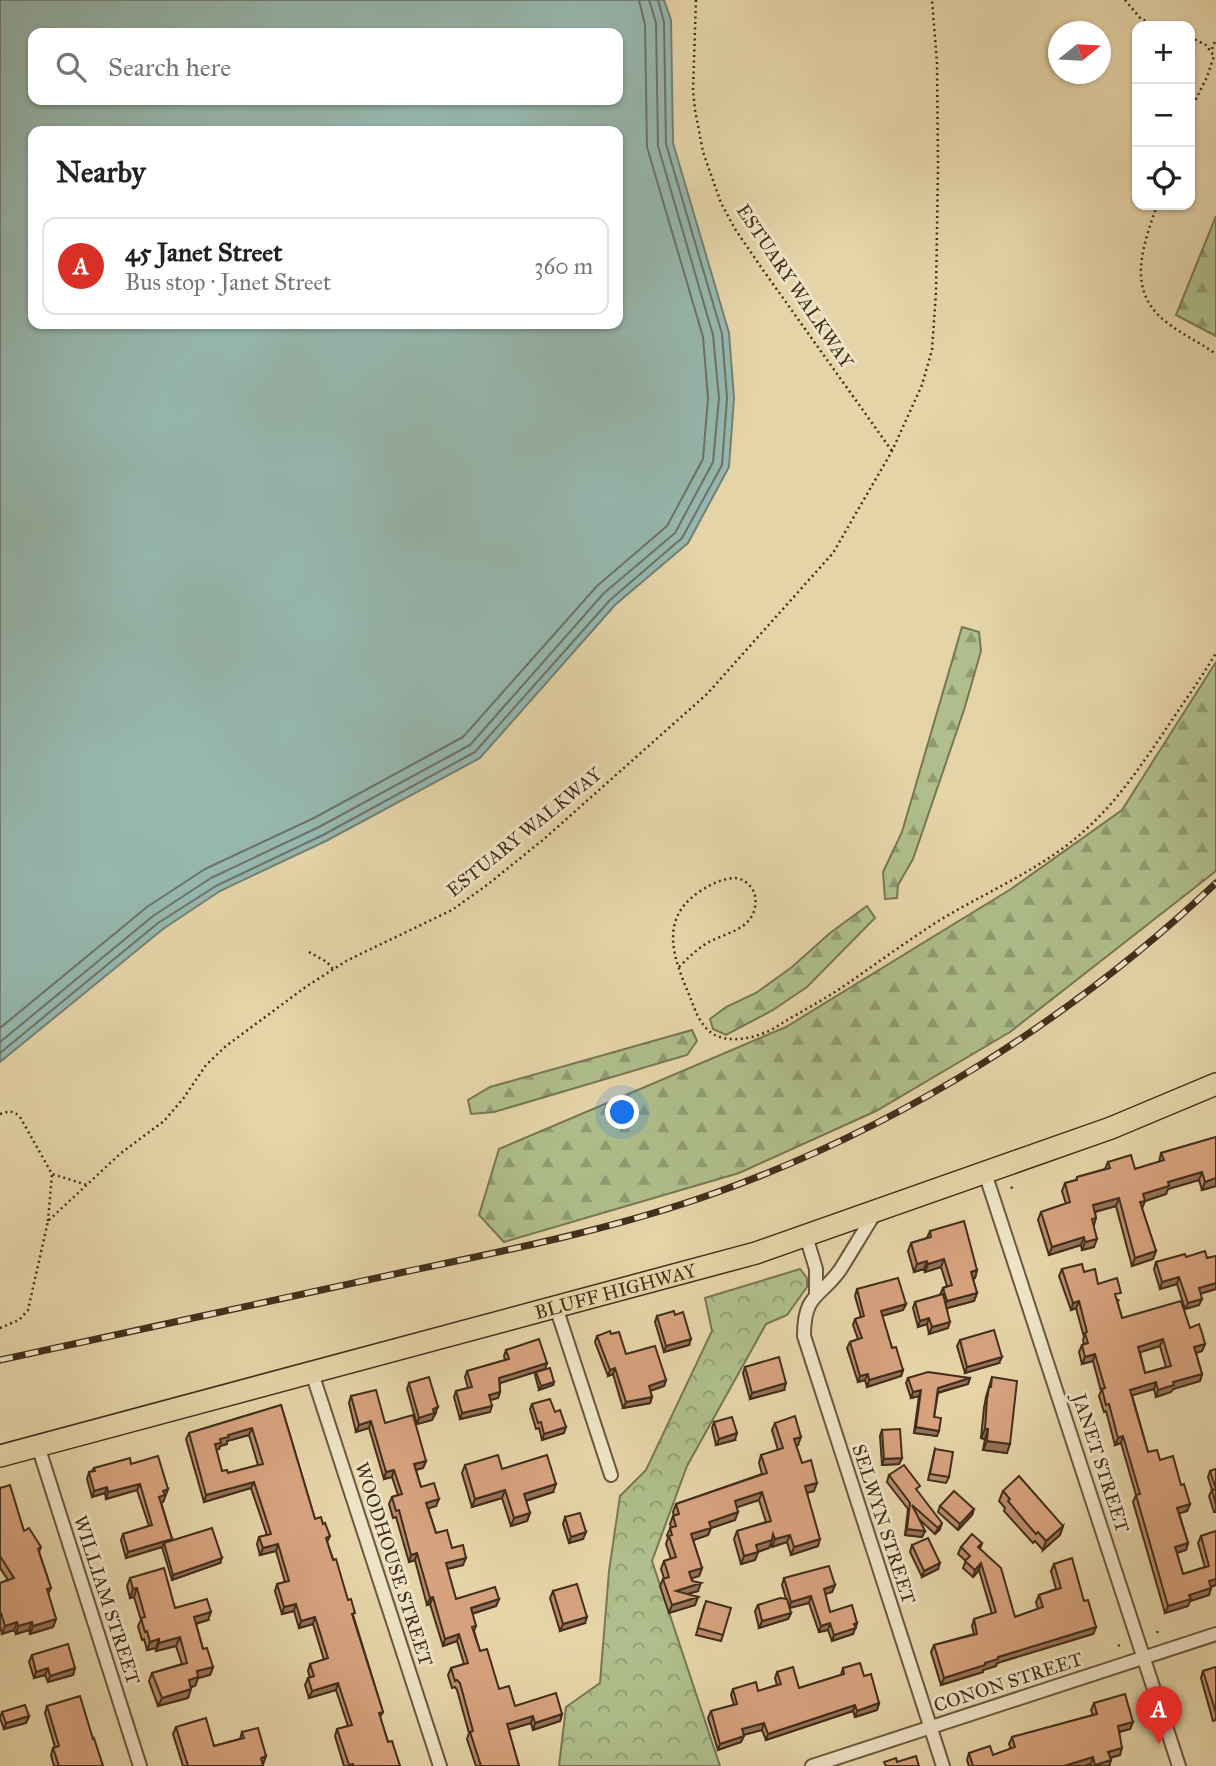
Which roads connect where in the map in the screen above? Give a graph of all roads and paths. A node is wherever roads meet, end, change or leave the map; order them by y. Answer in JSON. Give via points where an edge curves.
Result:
{"nodes":[{"id":1,"x":696,"y":0,"type":"edge"},
{"id":2,"x":932,"y":0,"type":"edge"},
{"id":3,"x":1125,"y":0,"type":"edge"},
{"id":4,"x":1145,"y":21,"type":"edge"},
{"id":5,"x":1216,"y":39,"type":"edge"},
{"id":6,"x":1195,"y":40,"type":"edge"},
{"id":7,"x":1212,"y":51,"type":"junction"},
{"id":8,"x":1195,"y":101,"type":"edge"},
{"id":9,"x":1155,"y":210,"type":"edge"},
{"id":10,"x":1216,"y":354,"type":"edge"},
{"id":11,"x":892,"y":451,"type":"junction"},
{"id":12,"x":1216,"y":653,"type":"edge"},
{"id":13,"x":309,"y":952,"type":"dead end"},
{"id":14,"x":679,"y":967,"type":"junction"},
{"id":15,"x":333,"y":969,"type":"junction"},
{"id":16,"x":1216,"y":1084,"type":"edge"},
{"id":17,"x":0,"y":1114,"type":"edge"},
{"id":18,"x":985,"y":1173,"type":"junction"},
{"id":19,"x":52,"y":1174,"type":"junction"},
{"id":20,"x":87,"y":1185,"type":"junction"},
{"id":21,"x":876,"y":1211,"type":"junction"},
{"id":22,"x":48,"y":1221,"type":"junction"},
{"id":23,"x":806,"y":1236,"type":"junction"},
{"id":24,"x":816,"y":1294,"type":"junction"},
{"id":25,"x":556,"y":1307,"type":"junction"},
{"id":26,"x":0,"y":1328,"type":"edge"},
{"id":27,"x":312,"y":1373,"type":"junction"},
{"id":28,"x":38,"y":1446,"type":"junction"},
{"id":29,"x":0,"y":1456,"type":"edge"},
{"id":30,"x":611,"y":1475,"type":"dead end"},
{"id":31,"x":1216,"y":1634,"type":"edge"},
{"id":32,"x":1144,"y":1658,"type":"junction"},
{"id":33,"x":930,"y":1727,"type":"junction"},
{"id":34,"x":140,"y":1766,"type":"edge"},
{"id":35,"x":440,"y":1766,"type":"edge"},
{"id":36,"x":812,"y":1766,"type":"edge"},
{"id":37,"x":943,"y":1766,"type":"edge"},
{"id":38,"x":1179,"y":1766,"type":"edge"}],
"edges":[{"from":1,"to":11,"type":"path","name":"ESTUARY WALKWAY","via":[[695,110],[703,152],[721,203]]},
{"from":2,"to":11,"type":"path","name":"ESTUARY WALKWAY","via":[[938,154],[933,338],[922,386]]},
{"from":3,"to":4,"type":"path"},
{"from":5,"to":7,"type":"path"},
{"from":6,"to":7,"type":"path"},
{"from":7,"to":8,"type":"path","via":[[1214,61]]},
{"from":9,"to":10,"type":"path","via":[[1141,252],[1144,290],[1162,319]]},
{"from":11,"to":15,"type":"path","name":"ESTUARY WALKWAY","via":[[833,553],[706,694],[544,839],[471,897]]},
{"from":12,"to":14,"type":"path","via":[[1132,779],[1086,830],[771,1030],[726,1039],[706,1030]]},
{"from":13,"to":15,"type":"path"},
{"from":14,"to":14,"type":"path","via":[[673,929],[680,912],[692,897],[722,880],[734,877],[745,881],[756,900],[749,921],[695,951]]},
{"from":15,"to":20,"type":"path","name":"ESTUARY WALKWAY","via":[[226,1046],[164,1121]]},
{"from":16,"to":18,"type":"highway","name":"BLUFF HIGHWAY"},
{"from":17,"to":19,"type":"path","via":[[15,1112],[20,1117]]},
{"from":18,"to":21,"type":"highway","name":"BLUFF HIGHWAY"},
{"from":18,"to":32,"type":"street","name":"JANET STREET"},
{"from":19,"to":20,"type":"path"},
{"from":19,"to":22,"type":"path"},
{"from":20,"to":22,"type":"path","name":"ESTUARY WALKWAY"},
{"from":21,"to":23,"type":"highway","name":"BLUFF HIGHWAY"},
{"from":21,"to":24,"type":"street","name":"SELWYN STREET","via":[[838,1273]]},
{"from":22,"to":26,"type":"path","via":[[28,1310],[19,1320]]},
{"from":23,"to":24,"type":"street","name":"SELWYN STREET","via":[[816,1269]]},
{"from":23,"to":25,"type":"highway","name":"BLUFF HIGHWAY"},
{"from":24,"to":33,"type":"street","name":"SELWYN STREET","via":[[804,1324],[807,1350]]},
{"from":25,"to":27,"type":"highway","name":"BLUFF HIGHWAY"},
{"from":25,"to":30,"type":"street"},
{"from":27,"to":28,"type":"highway","name":"BLUFF HIGHWAY"},
{"from":27,"to":35,"type":"street","name":"WOODHOUSE STREET"},
{"from":28,"to":29,"type":"highway","name":"BLUFF HIGHWAY"},
{"from":28,"to":34,"type":"street","name":"WILLIAM STREET"},
{"from":31,"to":32,"type":"street","name":"CONON STREET"},
{"from":32,"to":33,"type":"street","name":"CONON STREET"},
{"from":32,"to":38,"type":"street","name":"JANET STREET"},
{"from":33,"to":36,"type":"street","name":"CONON STREET"},
{"from":33,"to":37,"type":"street","name":"SELWYN STREET"}]}
